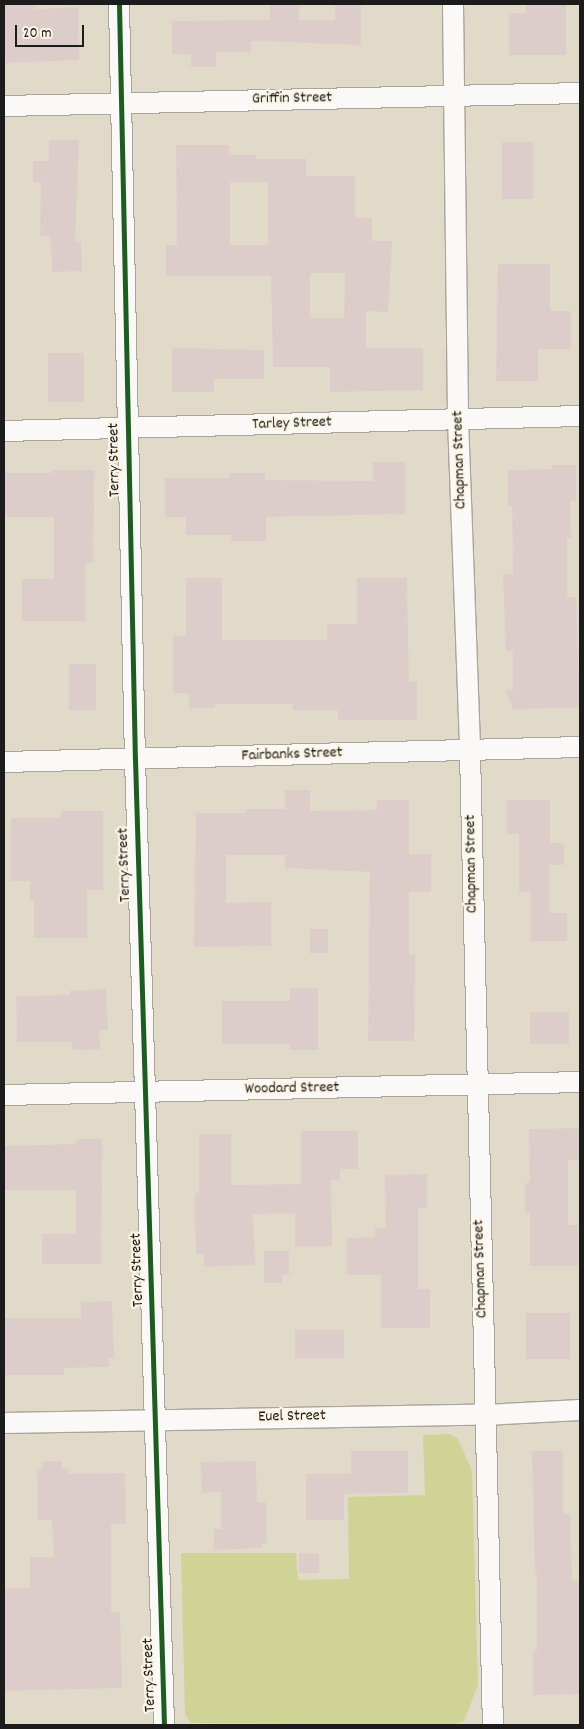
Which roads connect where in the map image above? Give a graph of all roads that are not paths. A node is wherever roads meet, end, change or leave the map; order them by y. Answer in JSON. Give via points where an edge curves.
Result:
{"nodes":[{"id":1,"x":119,"y":4,"type":"edge"},
{"id":2,"x":453,"y":4,"type":"edge"},
{"id":3,"x":580,"y":93,"type":"edge"},
{"id":4,"x":455,"y":96,"type":"junction"},
{"id":5,"x":121,"y":103,"type":"junction"},
{"id":6,"x":4,"y":106,"type":"edge"},
{"id":7,"x":580,"y":416,"type":"edge"},
{"id":8,"x":458,"y":419,"type":"junction"},
{"id":9,"x":127,"y":429,"type":"junction"},
{"id":10,"x":4,"y":432,"type":"edge"},
{"id":11,"x":580,"y":747,"type":"edge"},
{"id":12,"x":470,"y":752,"type":"junction"},
{"id":13,"x":135,"y":759,"type":"junction"},
{"id":14,"x":4,"y":762,"type":"edge"},
{"id":15,"x":580,"y":1082,"type":"edge"},
{"id":16,"x":476,"y":1086,"type":"junction"},
{"id":17,"x":144,"y":1091,"type":"junction"},
{"id":18,"x":4,"y":1095,"type":"edge"},
{"id":19,"x":580,"y":1410,"type":"edge"},
{"id":20,"x":486,"y":1415,"type":"junction"},
{"id":21,"x":155,"y":1419,"type":"junction"},
{"id":22,"x":4,"y":1423,"type":"edge"},
{"id":23,"x":164,"y":1725,"type":"edge"},
{"id":24,"x":493,"y":1725,"type":"edge"}],
"edges":[{"from":1,"to":5,"type":"street","name":"Terry Street"},
{"from":2,"to":4,"type":"street","name":"Chapman Street"},
{"from":3,"to":4,"type":"street","name":"Griffin Street"},
{"from":4,"to":5,"type":"street","name":"Griffin Street"},
{"from":4,"to":8,"type":"street","name":"Chapman Street"},
{"from":5,"to":6,"type":"street","name":"Griffin Street"},
{"from":5,"to":9,"type":"street","name":"Terry Street"},
{"from":7,"to":8,"type":"street","name":"Tarley Street"},
{"from":8,"to":9,"type":"street","name":"Tarley Street"},
{"from":8,"to":12,"type":"street","name":"Chapman Street"},
{"from":9,"to":10,"type":"street","name":"Tarley Street"},
{"from":9,"to":13,"type":"street","name":"Terry Street"},
{"from":11,"to":12,"type":"street","name":"Fairbanks Street"},
{"from":12,"to":13,"type":"street","name":"Fairbanks Street"},
{"from":12,"to":16,"type":"street","name":"Chapman Street"},
{"from":13,"to":14,"type":"street","name":"Fairbanks Street"},
{"from":13,"to":17,"type":"street","name":"Terry Street"},
{"from":15,"to":16,"type":"street","name":"Woodard Street"},
{"from":16,"to":17,"type":"street","name":"Woodard Street"},
{"from":16,"to":20,"type":"street","name":"Chapman Street"},
{"from":17,"to":18,"type":"street","name":"Woodard Street"},
{"from":17,"to":21,"type":"street","name":"Terry Street"},
{"from":19,"to":20,"type":"street","name":"Euel Street"},
{"from":20,"to":21,"type":"street","name":"Euel Street"},
{"from":20,"to":24,"type":"street","name":"Chapman Street"},
{"from":21,"to":22,"type":"street","name":"Euel Street"},
{"from":21,"to":23,"type":"street","name":"Terry Street"}]}
